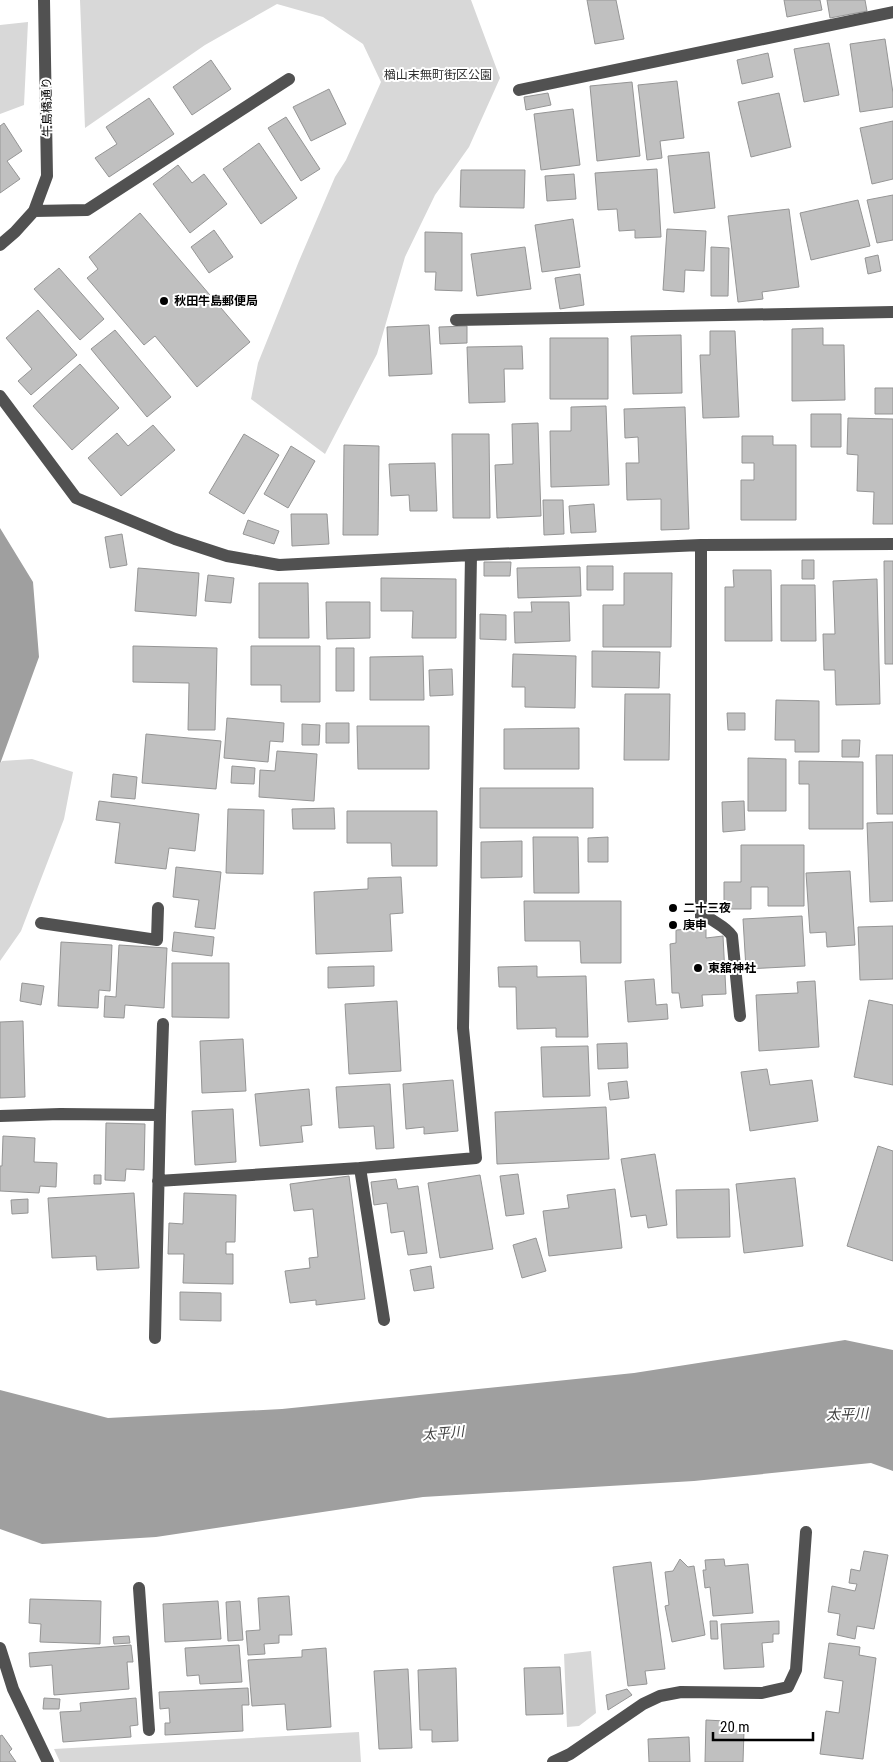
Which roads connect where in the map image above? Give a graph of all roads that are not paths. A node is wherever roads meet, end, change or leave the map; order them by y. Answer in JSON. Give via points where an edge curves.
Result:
{"nodes":[{"id":1,"x":44,"y":0,"type":"edge"},
{"id":2,"x":893,"y":12,"type":"edge"},
{"id":3,"x":289,"y":79,"type":"dead end"},
{"id":4,"x":519,"y":90,"type":"dead end"},
{"id":5,"x":34,"y":211,"type":"junction"},
{"id":6,"x":0,"y":245,"type":"edge"},
{"id":7,"x":893,"y":312,"type":"edge"},
{"id":8,"x":456,"y":320,"type":"dead end"},
{"id":9,"x":0,"y":396,"type":"edge"},
{"id":10,"x":893,"y":544,"type":"edge"},
{"id":11,"x":701,"y":545,"type":"junction"},
{"id":12,"x":470,"y":555,"type":"junction"},
{"id":13,"x":158,"y":908,"type":"dead end"},
{"id":14,"x":41,"y":923,"type":"dead end"},
{"id":15,"x":740,"y":1016,"type":"dead end"},
{"id":16,"x":163,"y":1024,"type":"dead end"},
{"id":17,"x":160,"y":1115,"type":"junction"},
{"id":18,"x":0,"y":1116,"type":"edge"},
{"id":19,"x":360,"y":1168,"type":"junction"},
{"id":20,"x":158,"y":1181,"type":"junction"},
{"id":21,"x":384,"y":1320,"type":"dead end"},
{"id":22,"x":155,"y":1338,"type":"dead end"},
{"id":23,"x":806,"y":1532,"type":"dead end"},
{"id":24,"x":139,"y":1588,"type":"dead end"},
{"id":25,"x":0,"y":1648,"type":"edge"},
{"id":26,"x":149,"y":1730,"type":"dead end"},
{"id":27,"x":48,"y":1762,"type":"edge"},
{"id":28,"x":553,"y":1762,"type":"edge"}],
"edges":[{"from":1,"to":5,"type":"street","name":"牛島橋通り","via":[[48,176]]},
{"from":2,"to":4,"type":"street"},
{"from":3,"to":5,"type":"street","via":[[87,210]]},
{"from":5,"to":6,"type":"street"},
{"from":7,"to":8,"type":"street"},
{"from":9,"to":12,"type":"street","via":[[76,498],[184,542],[227,556],[278,565]]},
{"from":10,"to":11,"type":"street"},
{"from":11,"to":12,"type":"street"},
{"from":11,"to":15,"type":"street","via":[[701,915],[727,928],[732,936]]},
{"from":12,"to":19,"type":"street","via":[[463,1028],[476,1158]]},
{"from":13,"to":14,"type":"street","via":[[157,940]]},
{"from":16,"to":17,"type":"street"},
{"from":17,"to":18,"type":"street"},
{"from":17,"to":20,"type":"street"},
{"from":19,"to":20,"type":"street"},
{"from":19,"to":21,"type":"street"},
{"from":20,"to":22,"type":"street"},
{"from":23,"to":28,"type":"street","via":[[796,1670],[788,1687],[762,1693],[682,1692],[660,1696]]},
{"from":24,"to":26,"type":"street"},
{"from":25,"to":27,"type":"street","via":[[13,1688]]}]}
